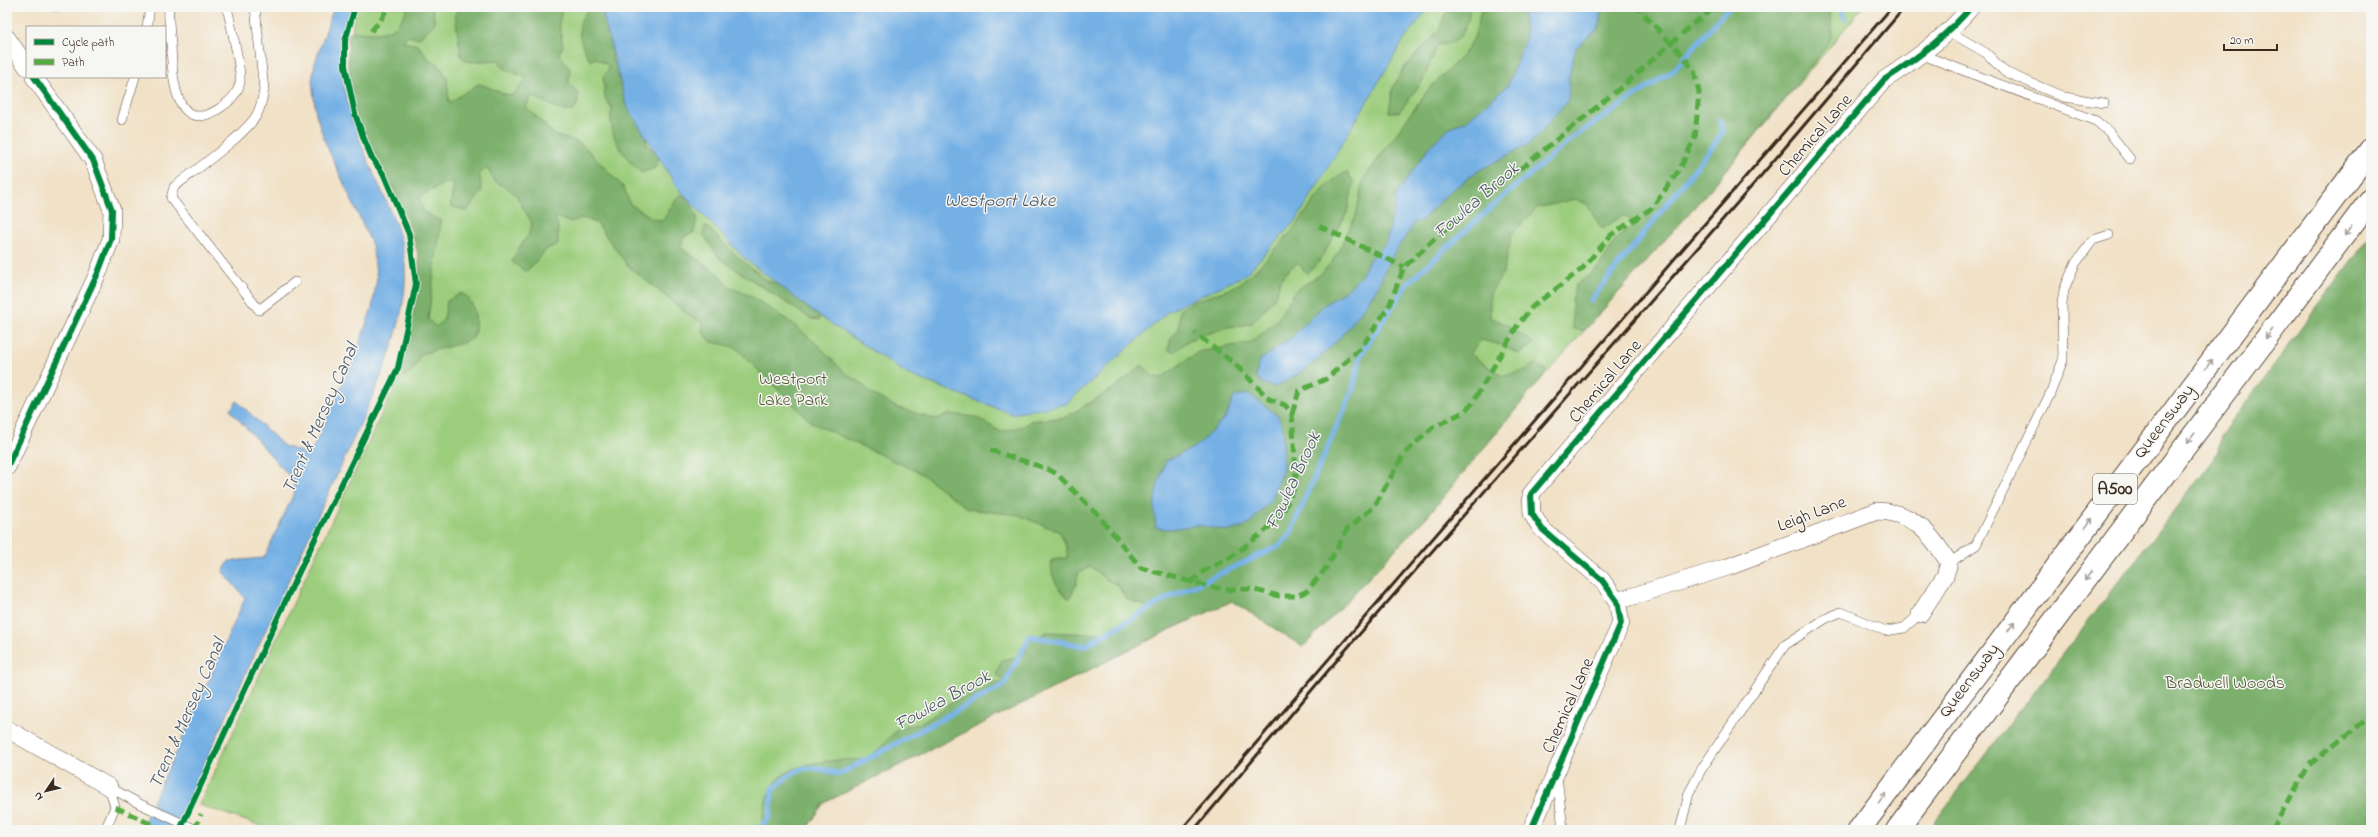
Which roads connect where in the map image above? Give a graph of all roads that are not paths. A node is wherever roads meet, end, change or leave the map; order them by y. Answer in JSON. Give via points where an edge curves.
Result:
{"nodes":[{"id":1,"x":54,"y":7,"type":"edge"},
{"id":2,"x":61,"y":7,"type":"edge"},
{"id":3,"x":150,"y":7,"type":"edge"},
{"id":4,"x":169,"y":7,"type":"edge"},
{"id":5,"x":227,"y":7,"type":"edge"},
{"id":6,"x":255,"y":7,"type":"edge"},
{"id":7,"x":1970,"y":7,"type":"edge"},
{"id":8,"x":147,"y":26,"type":"edge"},
{"id":9,"x":1948,"y":31,"type":"junction"},
{"id":10,"x":7,"y":38,"type":"edge"},
{"id":11,"x":1920,"y":54,"type":"junction"},
{"id":12,"x":26,"y":65,"type":"edge"},
{"id":13,"x":35,"y":78,"type":"edge"},
{"id":14,"x":135,"y":78,"type":"edge"},
{"id":15,"x":2104,"y":103,"type":"dead end"},
{"id":16,"x":122,"y":120,"type":"dead end"},
{"id":17,"x":2371,"y":149,"type":"edge"},
{"id":18,"x":2130,"y":159,"type":"dead end"},
{"id":19,"x":2371,"y":199,"type":"edge"},
{"id":20,"x":2109,"y":235,"type":"dead end"},
{"id":21,"x":295,"y":282,"type":"dead end"},
{"id":22,"x":7,"y":467,"type":"edge"},
{"id":23,"x":1949,"y":563,"type":"junction"},
{"id":24,"x":1617,"y":601,"type":"junction"},
{"id":25,"x":1920,"y":614,"type":"joint"},
{"id":26,"x":7,"y":731,"type":"edge"},
{"id":27,"x":1557,"y":771,"type":"junction"},
{"id":28,"x":109,"y":787,"type":"junction"},
{"id":29,"x":106,"y":828,"type":"edge"},
{"id":30,"x":194,"y":828,"type":"edge"},
{"id":31,"x":1531,"y":830,"type":"edge"},
{"id":32,"x":1563,"y":830,"type":"edge"},
{"id":33,"x":1680,"y":830,"type":"edge"},
{"id":34,"x":1859,"y":830,"type":"edge"},
{"id":35,"x":1897,"y":830,"type":"edge"}],
"edges":[{"from":1,"to":2,"type":"lane"},
{"from":3,"to":8,"type":"lane"},
{"from":4,"to":5,"type":"lane","via":[[172,74],[176,94],[184,108],[193,115],[204,116],[218,110],[230,100],[240,82]]},
{"from":6,"to":21,"type":"lane","via":[[264,90],[262,103],[255,117],[241,132],[174,187],[171,198],[259,310]]},
{"from":7,"to":9,"type":"street","name":"Chemical Lane"},
{"from":9,"to":11,"type":"street","name":"Chemical Lane"},
{"from":9,"to":15,"type":"lane","via":[[1986,53],[2005,72],[2064,96]]},
{"from":10,"to":12,"type":"street"},
{"from":11,"to":18,"type":"lane","via":[[2096,121],[2109,132]]},
{"from":11,"to":24,"type":"street","name":"Chemical Lane","via":[[1884,80],[1531,494],[1532,514],[1542,529],[1601,578]]},
{"from":13,"to":22,"type":"street","via":[[93,160],[112,210],[111,238],[98,273]]},
{"from":14,"to":16,"type":"lane"},
{"from":34,"to":17,"type":"highway","name":"Queensway","number":"A500","one_way":true},
{"from":19,"to":35,"type":"highway","name":"Queensway","number":"A500","one_way":true},
{"from":20,"to":23,"type":"lane","via":[[2093,240],[2075,264],[2064,290],[2062,304],[2063,360],[2050,394],[1976,545]]},
{"from":23,"to":24,"type":"street","name":"Leigh Lane","via":[[1926,531],[1910,519],[1893,512],[1877,511],[1728,567]]},
{"from":23,"to":25,"type":"street","via":[[1945,576]]},
{"from":24,"to":27,"type":"street","name":"Chemical Lane","via":[[1621,623]]},
{"from":25,"to":33,"type":"lane","via":[[1904,628],[1886,631],[1841,612],[1785,644],[1701,770],[1689,794]]},
{"from":26,"to":28,"type":"street"},
{"from":27,"to":31,"type":"street","name":"Chemical Lane"},
{"from":27,"to":32,"type":"lane"},
{"from":28,"to":29,"type":"lane","via":[[114,807]]},
{"from":28,"to":30,"type":"lane"}]}
